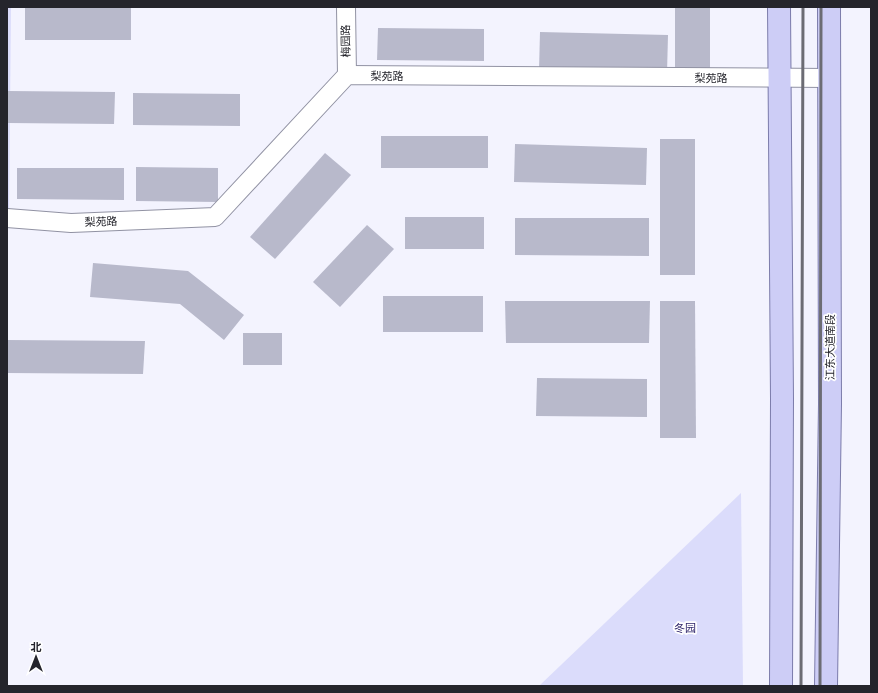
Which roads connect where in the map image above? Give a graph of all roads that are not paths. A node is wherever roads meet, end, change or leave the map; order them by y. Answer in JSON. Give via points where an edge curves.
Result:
{"nodes":[{"id":1,"x":346,"y":7,"type":"edge"},
{"id":2,"x":779,"y":7,"type":"edge"},
{"id":3,"x":829,"y":7,"type":"edge"},
{"id":4,"x":347,"y":75,"type":"junction"},
{"id":5,"x":829,"y":78,"type":"junction"},
{"id":6,"x":778,"y":79,"type":"junction"},
{"id":7,"x":7,"y":218,"type":"edge"},
{"id":8,"x":781,"y":686,"type":"edge"},
{"id":9,"x":826,"y":686,"type":"edge"}],
"edges":[{"from":1,"to":4,"type":"street","name":"梅园路"},
{"from":2,"to":6,"type":"main road"},
{"from":3,"to":5,"type":"main road","name":"江东大道南段"},
{"from":4,"to":6,"type":"street","name":"梨苑路"},
{"from":4,"to":7,"type":"street","name":"梨苑路","via":[[215,217],[71,223]]},
{"from":5,"to":6,"type":"street","name":"梨苑路"},
{"from":5,"to":9,"type":"main road","name":"江东大道南段","via":[[830,404]]},
{"from":6,"to":8,"type":"main road","via":[[782,398]]}]}
